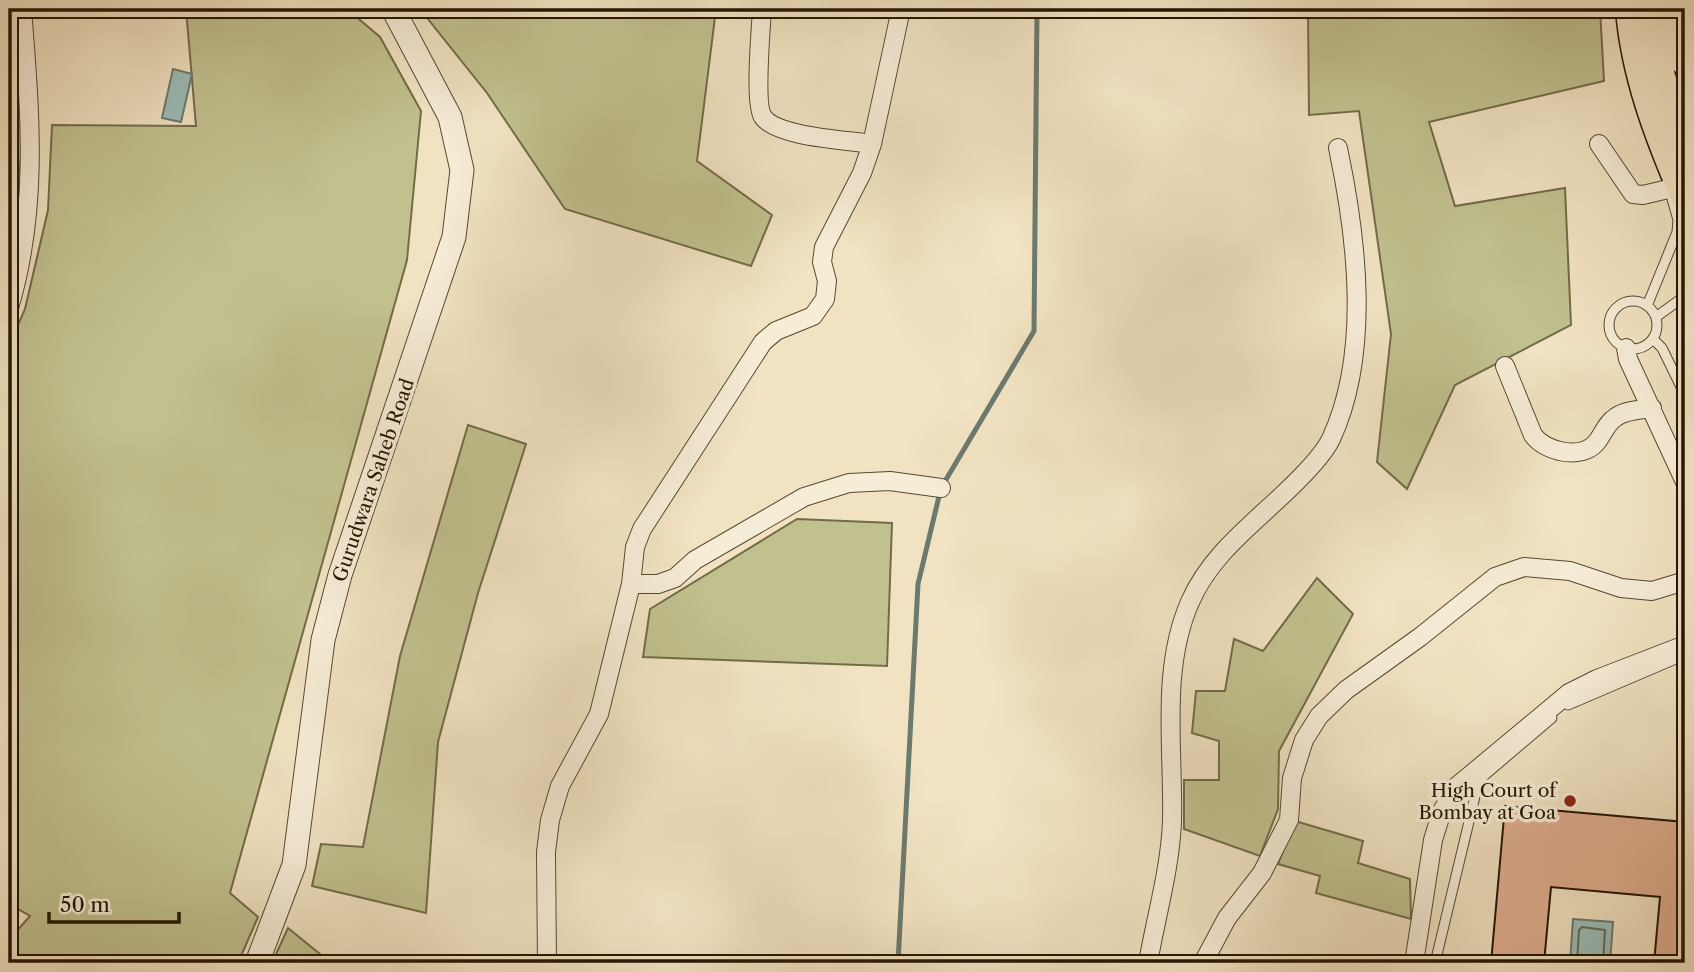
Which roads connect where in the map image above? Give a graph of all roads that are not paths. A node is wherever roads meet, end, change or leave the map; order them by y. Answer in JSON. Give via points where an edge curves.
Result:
{"nodes":[{"id":1,"x":22,"y":9,"type":"edge"},
{"id":2,"x":393,"y":9,"type":"edge"},
{"id":3,"x":762,"y":9,"type":"edge"},
{"id":4,"x":901,"y":9,"type":"edge"},
{"id":5,"x":1630,"y":9,"type":"edge"},
{"id":6,"x":1650,"y":9,"type":"edge"},
{"id":7,"x":1679,"y":9,"type":"edge"},
{"id":8,"x":1685,"y":60,"type":"edge"},
{"id":9,"x":1651,"y":108,"type":"junction"},
{"id":10,"x":872,"y":144,"type":"junction"},
{"id":11,"x":1598,"y":144,"type":"dead end"},
{"id":12,"x":1652,"y":146,"type":"dead end"},
{"id":13,"x":1338,"y":148,"type":"dead end"},
{"id":14,"x":1677,"y":183,"type":"edge"},
{"id":15,"x":1685,"y":296,"type":"edge"},
{"id":16,"x":1647,"y":306,"type":"junction"},
{"id":17,"x":9,"y":308,"type":"edge"},
{"id":18,"x":1656,"y":317,"type":"junction"},
{"id":19,"x":1653,"y":339,"type":"junction"},
{"id":20,"x":1626,"y":348,"type":"junction"},
{"id":21,"x":1505,"y":366,"type":"dead end"},
{"id":22,"x":1685,"y":395,"type":"edge"},
{"id":23,"x":1652,"y":408,"type":"junction"},
{"id":24,"x":1685,"y":482,"type":"edge"},
{"id":25,"x":941,"y":488,"type":"dead end"},
{"id":26,"x":1685,"y":581,"type":"edge"},
{"id":27,"x":631,"y":584,"type":"junction"},
{"id":28,"x":1685,"y":645,"type":"edge"},
{"id":29,"x":1685,"y":655,"type":"edge"},
{"id":30,"x":257,"y":963,"type":"edge"},
{"id":31,"x":547,"y":963,"type":"edge"},
{"id":32,"x":1148,"y":963,"type":"edge"},
{"id":33,"x":1203,"y":963,"type":"edge"},
{"id":34,"x":1414,"y":963,"type":"edge"},
{"id":35,"x":1435,"y":963,"type":"edge"}],
"edges":[{"from":1,"to":17,"type":"street","via":[[32,166],[20,271]]},
{"from":2,"to":30,"type":"street","name":"Gurudwara Saheb Road","via":[[450,117],[462,170],[454,237],[340,575],[323,640],[294,865]]},
{"from":3,"to":10,"type":"street","via":[[759,100],[763,116],[779,130]]},
{"from":4,"to":10,"type":"street"},
{"from":5,"to":9,"type":"main road"},
{"from":6,"to":14,"type":"highway"},
{"from":7,"to":8,"type":"highway"},
{"from":9,"to":12,"type":"lane"},
{"from":9,"to":14,"type":"main road"},
{"from":10,"to":27,"type":"street","via":[[824,247],[825,299],[813,316],[776,331],[763,342],[642,529]]},
{"from":11,"to":14,"type":"street","via":[[1633,194]]},
{"from":13,"to":32,"type":"street","via":[[1351,213],[1356,336],[1346,396],[1330,442],[1298,480],[1219,555],[1190,601],[1179,635],[1171,698],[1171,825]]},
{"from":14,"to":16,"type":"lane","via":[[1677,232]]},
{"from":15,"to":18,"type":"lane"},
{"from":16,"to":18,"type":"lane"},
{"from":16,"to":20,"type":"lane","via":[[1626,302],[1611,318],[1611,333]]},
{"from":18,"to":19,"type":"lane"},
{"from":19,"to":20,"type":"lane","via":[[1641,348]]},
{"from":19,"to":22,"type":"lane"},
{"from":20,"to":23,"type":"street"},
{"from":21,"to":23,"type":"street","via":[[1533,435],[1551,449],[1585,450],[1614,418]]},
{"from":23,"to":24,"type":"street"},
{"from":25,"to":27,"type":"street","via":[[890,481],[849,483],[804,497],[695,560],[675,578],[658,584]]},
{"from":26,"to":33,"type":"street","via":[[1651,590],[1631,589],[1570,571],[1524,567],[1495,577],[1346,690],[1304,740],[1292,778],[1289,820],[1262,873],[1227,918]]},
{"from":27,"to":31,"type":"street","via":[[599,714],[560,786],[550,820],[545,852]]},
{"from":28,"to":34,"type":"street","via":[[1569,693],[1456,787],[1433,840]]},
{"from":29,"to":35,"type":"lane","via":[[1573,700],[1479,780]]}]}
